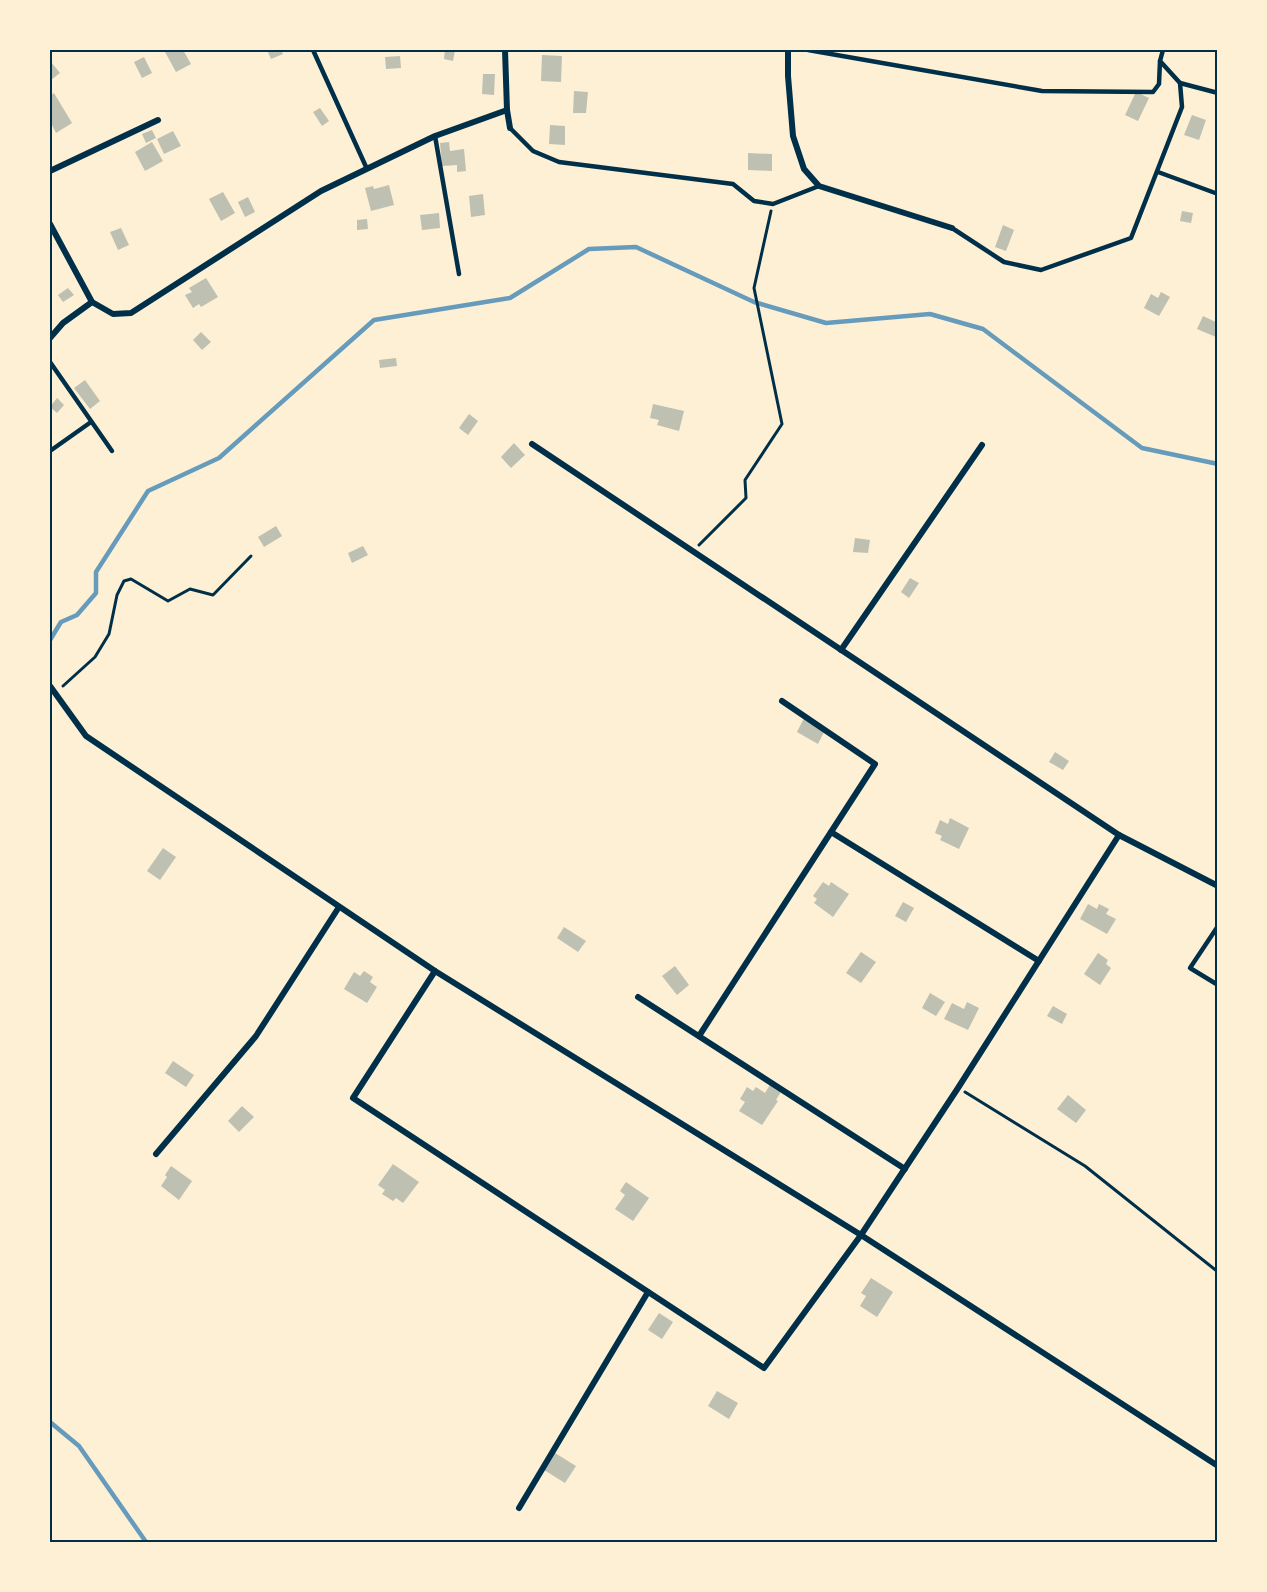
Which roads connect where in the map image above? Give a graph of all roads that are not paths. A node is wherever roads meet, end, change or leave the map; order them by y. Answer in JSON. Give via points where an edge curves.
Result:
{"nodes":[{"id":1,"x":313,"y":50,"type":"edge"},
{"id":2,"x":505,"y":50,"type":"edge"},
{"id":3,"x":788,"y":50,"type":"edge"},
{"id":4,"x":808,"y":50,"type":"edge"},
{"id":5,"x":1162,"y":50,"type":"edge"},
{"id":6,"x":1160,"y":61,"type":"junction"},
{"id":7,"x":1180,"y":83,"type":"junction"},
{"id":8,"x":1218,"y":93,"type":"edge"},
{"id":9,"x":507,"y":110,"type":"junction"},
{"id":10,"x":158,"y":120,"type":"dead end"},
{"id":11,"x":510,"y":128,"type":"joint"},
{"id":12,"x":435,"y":136,"type":"junction"},
{"id":13,"x":367,"y":169,"type":"junction"},
{"id":14,"x":50,"y":171,"type":"edge"},
{"id":15,"x":1158,"y":172,"type":"junction"},
{"id":16,"x":819,"y":186,"type":"junction"},
{"id":17,"x":1218,"y":194,"type":"edge"},
{"id":18,"x":50,"y":224,"type":"edge"},
{"id":19,"x":952,"y":228,"type":"joint"},
{"id":20,"x":459,"y":274,"type":"dead end"},
{"id":21,"x":92,"y":302,"type":"junction"},
{"id":22,"x":50,"y":338,"type":"edge"},
{"id":23,"x":50,"y":362,"type":"edge"},
{"id":24,"x":91,"y":422,"type":"junction"},
{"id":25,"x":531,"y":444,"type":"dead end"},
{"id":26,"x":982,"y":445,"type":"dead end"},
{"id":27,"x":50,"y":451,"type":"edge"},
{"id":28,"x":112,"y":451,"type":"dead end"},
{"id":29,"x":841,"y":650,"type":"junction"},
{"id":30,"x":50,"y":686,"type":"edge"},
{"id":31,"x":782,"y":701,"type":"dead end"},
{"id":32,"x":831,"y":832,"type":"junction"},
{"id":33,"x":1119,"y":835,"type":"junction"},
{"id":34,"x":1218,"y":886,"type":"edge"},
{"id":35,"x":339,"y":907,"type":"junction"},
{"id":36,"x":1218,"y":926,"type":"edge"},
{"id":37,"x":1039,"y":961,"type":"junction"},
{"id":38,"x":435,"y":971,"type":"junction"},
{"id":39,"x":1218,"y":985,"type":"edge"},
{"id":40,"x":638,"y":997,"type":"dead end"},
{"id":41,"x":699,"y":1036,"type":"junction"},
{"id":42,"x":156,"y":1154,"type":"dead end"},
{"id":43,"x":905,"y":1169,"type":"junction"},
{"id":44,"x":861,"y":1235,"type":"junction"},
{"id":45,"x":648,"y":1292,"type":"junction"},
{"id":46,"x":1218,"y":1466,"type":"edge"},
{"id":47,"x":519,"y":1508,"type":"dead end"}],
"edges":[{"from":1,"to":13,"type":"lane"},
{"from":2,"to":9,"type":"street"},
{"from":3,"to":16,"type":"street","via":[[793,136],[804,169]]},
{"from":4,"to":6,"type":"lane","via":[[1042,91],[1153,92],[1159,84]]},
{"from":5,"to":6,"type":"lane"},
{"from":6,"to":7,"type":"lane"},
{"from":7,"to":8,"type":"lane"},
{"from":7,"to":15,"type":"lane","via":[[1182,107]]},
{"from":9,"to":11,"type":"street"},
{"from":9,"to":12,"type":"street"},
{"from":10,"to":14,"type":"street"},
{"from":11,"to":16,"type":"lane","via":[[532,151],[559,162],[733,184],[754,201],[773,204]]},
{"from":12,"to":13,"type":"street"},
{"from":12,"to":20,"type":"lane"},
{"from":13,"to":21,"type":"street","via":[[321,191],[131,313],[113,314]]},
{"from":15,"to":17,"type":"lane"},
{"from":15,"to":19,"type":"lane","via":[[1131,238],[1041,270],[1004,262]]},
{"from":16,"to":19,"type":"street"},
{"from":18,"to":21,"type":"street"},
{"from":21,"to":22,"type":"street"},
{"from":23,"to":24,"type":"lane"},
{"from":24,"to":27,"type":"lane"},
{"from":24,"to":28,"type":"lane"},
{"from":25,"to":29,"type":"street"},
{"from":26,"to":29,"type":"street"},
{"from":29,"to":33,"type":"street"},
{"from":30,"to":35,"type":"street","via":[[86,736]]},
{"from":31,"to":32,"type":"street","via":[[875,764]]},
{"from":32,"to":37,"type":"street"},
{"from":32,"to":41,"type":"street"},
{"from":33,"to":34,"type":"street"},
{"from":33,"to":37,"type":"street"},
{"from":35,"to":38,"type":"street"},
{"from":35,"to":42,"type":"street","via":[[256,1036]]},
{"from":36,"to":39,"type":"lane","via":[[1190,968]]},
{"from":37,"to":43,"type":"street"},
{"from":38,"to":44,"type":"street"},
{"from":38,"to":45,"type":"street","via":[[353,1098]]},
{"from":40,"to":41,"type":"street"},
{"from":41,"to":43,"type":"street"},
{"from":43,"to":44,"type":"street"},
{"from":44,"to":45,"type":"street","via":[[764,1368]]},
{"from":44,"to":46,"type":"street"},
{"from":45,"to":47,"type":"street"}]}
